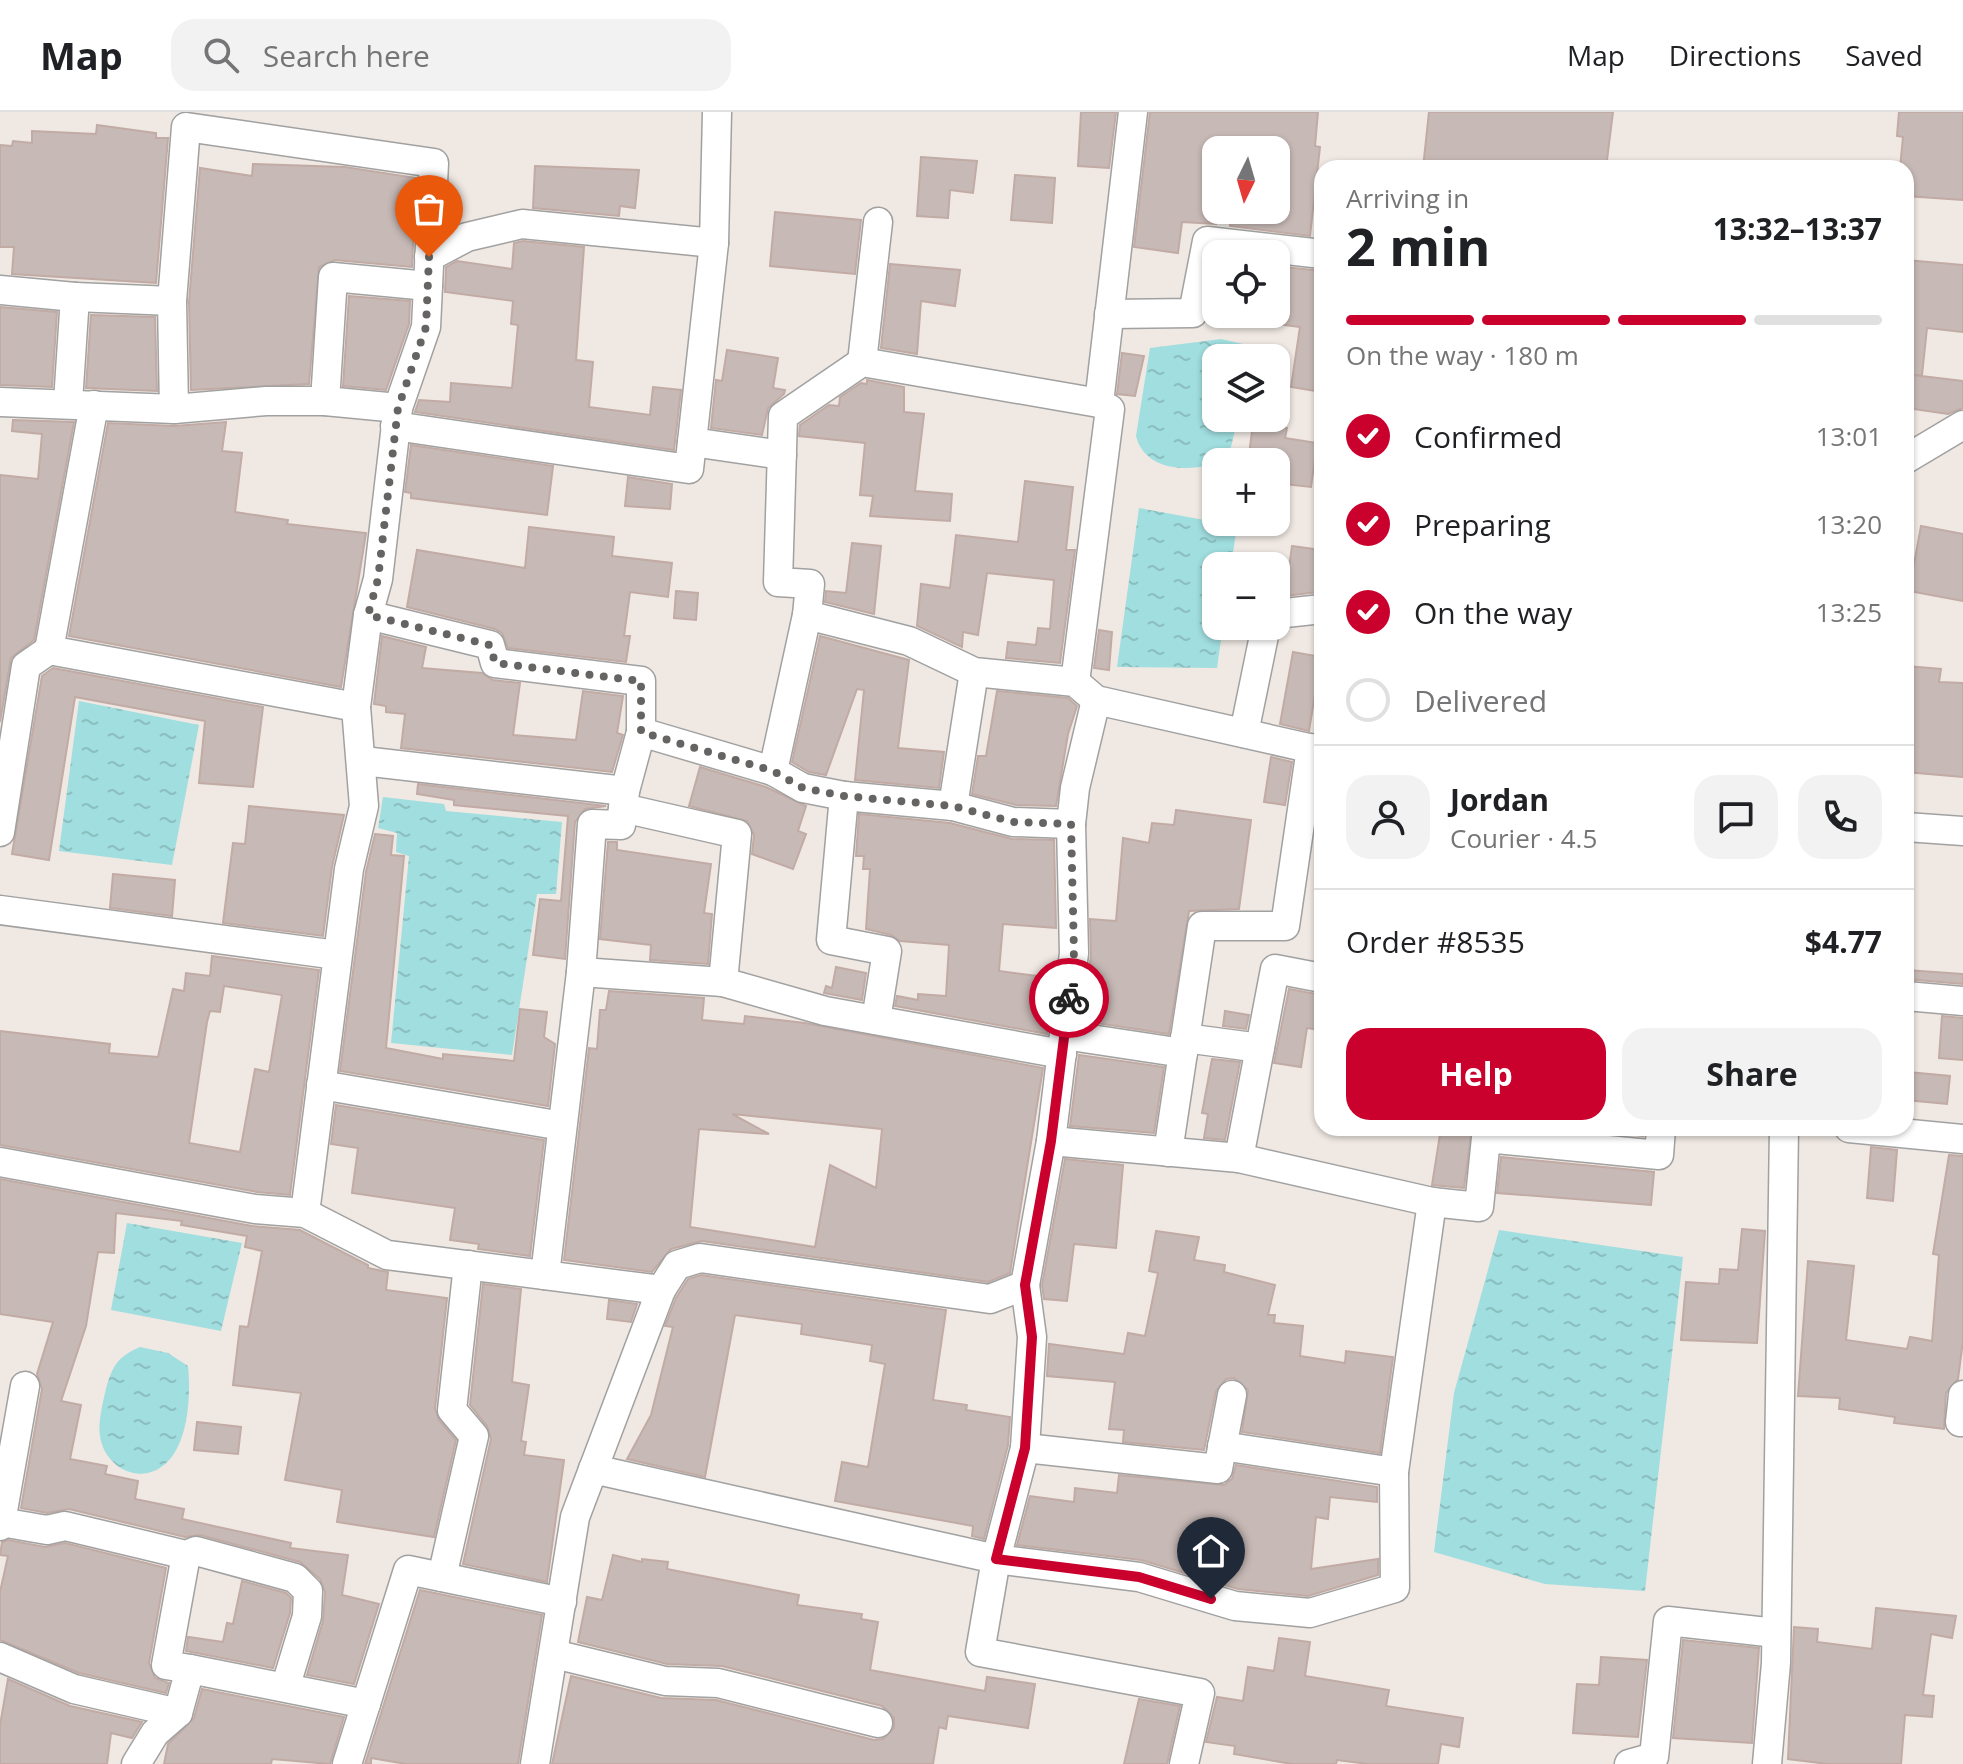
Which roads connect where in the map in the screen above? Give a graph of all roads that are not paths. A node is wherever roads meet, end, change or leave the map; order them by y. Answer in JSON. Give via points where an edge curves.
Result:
{"nodes":[{"id":1,"x":717,"y":112,"type":"edge"},
{"id":2,"x":1133,"y":112,"type":"edge"},
{"id":3,"x":878,"y":222,"type":"dead end"},
{"id":4,"x":714,"y":243,"type":"junction"},
{"id":5,"x":1314,"y":253,"type":"edge"},
{"id":6,"x":429,"y":257,"type":"junction"},
{"id":7,"x":428,"y":286,"type":"junction"},
{"id":8,"x":0,"y":290,"type":"edge"},
{"id":9,"x":75,"y":297,"type":"junction"},
{"id":10,"x":172,"y":301,"type":"junction"},
{"id":11,"x":1109,"y":314,"type":"junction"},
{"id":12,"x":862,"y":362,"type":"junction"},
{"id":13,"x":325,"y":401,"type":"junction"},
{"id":14,"x":0,"y":402,"type":"edge"},
{"id":15,"x":1099,"y":403,"type":"junction"},
{"id":16,"x":81,"y":404,"type":"junction"},
{"id":17,"x":174,"y":409,"type":"junction"},
{"id":18,"x":396,"y":417,"type":"junction"},
{"id":19,"x":1963,"y":425,"type":"edge"},
{"id":20,"x":692,"y":442,"type":"junction"},
{"id":21,"x":1914,"y":454,"type":"edge"},
{"id":22,"x":782,"y":455,"type":"junction"},
{"id":23,"x":1314,"y":610,"type":"edge"},
{"id":24,"x":1290,"y":612,"type":"edge"},
{"id":25,"x":368,"y":615,"type":"junction"},
{"id":26,"x":807,"y":615,"type":"junction"},
{"id":27,"x":1263,"y":640,"type":"edge"},
{"id":28,"x":49,"y":650,"type":"junction"},
{"id":29,"x":974,"y":672,"type":"junction"},
{"id":30,"x":1086,"y":691,"type":"junction"},
{"id":31,"x":356,"y":707,"type":"junction"},
{"id":32,"x":641,"y":732,"type":"junction"},
{"id":33,"x":1244,"y":733,"type":"junction"},
{"id":34,"x":1314,"y":749,"type":"edge"},
{"id":35,"x":1314,"y":760,"type":"edge"},
{"id":36,"x":363,"y":761,"type":"junction"},
{"id":37,"x":773,"y":771,"type":"junction"},
{"id":38,"x":844,"y":796,"type":"junction"},
{"id":39,"x":624,"y":800,"type":"junction"},
{"id":40,"x":953,"y":806,"type":"junction"},
{"id":41,"x":1071,"y":824,"type":"junction"},
{"id":42,"x":1914,"y":828,"type":"edge"},
{"id":43,"x":1963,"y":831,"type":"edge"},
{"id":44,"x":0,"y":832,"type":"edge"},
{"id":45,"x":0,"y":910,"type":"edge"},
{"id":46,"x":337,"y":955,"type":"junction"},
{"id":47,"x":581,"y":972,"type":"junction"},
{"id":48,"x":1314,"y":976,"type":"edge"},
{"id":49,"x":723,"y":982,"type":"junction"},
{"id":50,"x":1914,"y":997,"type":"edge"},
{"id":51,"x":1963,"y":1001,"type":"edge"},
{"id":52,"x":876,"y":1020,"type":"junction"},
{"id":53,"x":1063,"y":1044,"type":"junction"},
{"id":54,"x":1184,"y":1046,"type":"junction"},
{"id":55,"x":1260,"y":1048,"type":"junction"},
{"id":56,"x":321,"y":1085,"type":"junction"},
{"id":57,"x":562,"y":1126,"type":"junction"},
{"id":58,"x":1914,"y":1134,"type":"edge"},
{"id":59,"x":1486,"y":1136,"type":"edge"},
{"id":60,"x":1510,"y":1136,"type":"edge"},
{"id":61,"x":1660,"y":1136,"type":"edge"},
{"id":62,"x":1784,"y":1136,"type":"edge"},
{"id":63,"x":1963,"y":1139,"type":"edge"},
{"id":64,"x":1051,"y":1141,"type":"junction"},
{"id":65,"x":1168,"y":1152,"type":"junction"},
{"id":66,"x":1239,"y":1158,"type":"junction"},
{"id":67,"x":0,"y":1162,"type":"edge"},
{"id":68,"x":1432,"y":1202,"type":"junction"},
{"id":69,"x":305,"y":1213,"type":"junction"},
{"id":70,"x":468,"y":1265,"type":"junction"},
{"id":71,"x":545,"y":1275,"type":"junction"},
{"id":72,"x":1025,"y":1285,"type":"junction"},
{"id":73,"x":661,"y":1290,"type":"junction"},
{"id":74,"x":25,"y":1386,"type":"dead end"},
{"id":75,"x":1232,"y":1395,"type":"dead end"},
{"id":76,"x":1963,"y":1395,"type":"edge"},
{"id":77,"x":1963,"y":1422,"type":"edge"},
{"id":78,"x":1222,"y":1446,"type":"junction"},
{"id":79,"x":1025,"y":1448,"type":"junction"},
{"id":80,"x":593,"y":1469,"type":"junction"},
{"id":81,"x":1394,"y":1472,"type":"junction"},
{"id":82,"x":0,"y":1524,"type":"edge"},
{"id":83,"x":186,"y":1555,"type":"junction"},
{"id":84,"x":996,"y":1559,"type":"junction"},
{"id":85,"x":442,"y":1577,"type":"junction"},
{"id":86,"x":562,"y":1602,"type":"junction"},
{"id":87,"x":1776,"y":1633,"type":"junction"},
{"id":88,"x":554,"y":1654,"type":"junction"},
{"id":89,"x":0,"y":1657,"type":"edge"},
{"id":90,"x":190,"y":1669,"type":"junction"},
{"id":91,"x":286,"y":1685,"type":"junction"},
{"id":92,"x":366,"y":1704,"type":"junction"},
{"id":93,"x":178,"y":1713,"type":"junction"},
{"id":94,"x":878,"y":1723,"type":"dead end"},
{"id":95,"x":136,"y":1764,"type":"edge"},
{"id":96,"x":347,"y":1764,"type":"edge"},
{"id":97,"x":535,"y":1764,"type":"edge"},
{"id":98,"x":1184,"y":1764,"type":"edge"},
{"id":99,"x":1629,"y":1764,"type":"edge"},
{"id":100,"x":1767,"y":1764,"type":"edge"}],
"edges":[{"from":1,"to":4,"type":"street"},
{"from":2,"to":11,"type":"street"},
{"from":3,"to":12,"type":"street"},
{"from":4,"to":6,"type":"street","via":[[522,224],[467,237]]},
{"from":4,"to":20,"type":"street"},
{"from":5,"to":11,"type":"street","via":[[1207,241],[1193,313]]},
{"from":6,"to":7,"type":"street"},
{"from":6,"to":10,"type":"street","via":[[434,163],[186,127]]},
{"from":7,"to":13,"type":"street","via":[[333,277]]},
{"from":7,"to":18,"type":"street","via":[[426,327]]},
{"from":8,"to":9,"type":"street"},
{"from":9,"to":10,"type":"street"},
{"from":9,"to":16,"type":"street"},
{"from":10,"to":17,"type":"street"},
{"from":11,"to":15,"type":"street"},
{"from":12,"to":15,"type":"street"},
{"from":12,"to":22,"type":"street","via":[[783,416]]},
{"from":13,"to":17,"type":"street"},
{"from":13,"to":18,"type":"street"},
{"from":14,"to":16,"type":"street"},
{"from":15,"to":30,"type":"street","via":[[1110,409]]},
{"from":16,"to":17,"type":"street"},
{"from":16,"to":28,"type":"street"},
{"from":18,"to":20,"type":"street","via":[[689,469]]},
{"from":18,"to":25,"type":"street","via":[[378,579]]},
{"from":19,"to":21,"type":"street"},
{"from":20,"to":22,"type":"street"},
{"from":22,"to":26,"type":"street","via":[[778,582],[810,584]]},
{"from":23,"to":24,"type":"street"},
{"from":25,"to":31,"type":"street"},
{"from":25,"to":32,"type":"street","via":[[490,645],[495,663],[641,681]]},
{"from":26,"to":29,"type":"street","via":[[909,641]]},
{"from":26,"to":37,"type":"street"},
{"from":27,"to":33,"type":"street"},
{"from":28,"to":31,"type":"street"},
{"from":28,"to":44,"type":"street","via":[[26,666]]},
{"from":29,"to":30,"type":"street"},
{"from":29,"to":40,"type":"street"},
{"from":30,"to":33,"type":"street"},
{"from":30,"to":41,"type":"street"},
{"from":31,"to":36,"type":"street"},
{"from":32,"to":37,"type":"street"},
{"from":32,"to":39,"type":"street"},
{"from":33,"to":34,"type":"street"},
{"from":35,"to":54,"type":"street","via":[[1285,926],[1202,926]]},
{"from":36,"to":39,"type":"street"},
{"from":36,"to":46,"type":"street","via":[[364,806]]},
{"from":37,"to":38,"type":"street","via":[[803,788]]},
{"from":38,"to":40,"type":"street"},
{"from":38,"to":52,"type":"street","via":[[831,940],[887,951]]},
{"from":39,"to":47,"type":"street","via":[[621,825],[592,824]]},
{"from":39,"to":49,"type":"street","via":[[737,834]]},
{"from":40,"to":41,"type":"street","via":[[1013,822]]},
{"from":41,"to":53,"type":"street","via":[[1074,953]]},
{"from":42,"to":43,"type":"street"},
{"from":45,"to":46,"type":"street"},
{"from":46,"to":56,"type":"street"},
{"from":47,"to":49,"type":"street"},
{"from":47,"to":57,"type":"street"},
{"from":48,"to":55,"type":"street","via":[[1275,969]]},
{"from":49,"to":52,"type":"street"},
{"from":50,"to":51,"type":"street"},
{"from":52,"to":53,"type":"street"},
{"from":53,"to":54,"type":"street"},
{"from":53,"to":64,"type":"street"},
{"from":54,"to":55,"type":"street"},
{"from":54,"to":65,"type":"street"},
{"from":55,"to":66,"type":"street"},
{"from":56,"to":57,"type":"street"},
{"from":56,"to":69,"type":"street"},
{"from":57,"to":71,"type":"street"},
{"from":58,"to":63,"type":"street"},
{"from":59,"to":68,"type":"street","via":[[1479,1207]]},
{"from":60,"to":61,"type":"street","via":[[1659,1155]]},
{"from":62,"to":87,"type":"street"},
{"from":64,"to":65,"type":"street"},
{"from":64,"to":72,"type":"street"},
{"from":65,"to":66,"type":"street"},
{"from":66,"to":68,"type":"street"},
{"from":67,"to":69,"type":"street","via":[[255,1209]]},
{"from":68,"to":81,"type":"street"},
{"from":69,"to":70,"type":"street","via":[[387,1255]]},
{"from":70,"to":71,"type":"street"},
{"from":70,"to":85,"type":"street","via":[[452,1410],[474,1436]]},
{"from":71,"to":73,"type":"street"},
{"from":72,"to":73,"type":"street","via":[[990,1299],[700,1258],[677,1265]]},
{"from":72,"to":79,"type":"street","via":[[1032,1337]]},
{"from":73,"to":80,"type":"street"},
{"from":74,"to":82,"type":"street"},
{"from":75,"to":78,"type":"street"},
{"from":76,"to":77,"type":"street"},
{"from":78,"to":79,"type":"street","via":[[1218,1469]]},
{"from":78,"to":81,"type":"street"},
{"from":79,"to":84,"type":"street"},
{"from":80,"to":84,"type":"street"},
{"from":80,"to":86,"type":"street","via":[[575,1517]]},
{"from":81,"to":84,"type":"street","via":[[1395,1588],[1310,1613],[1235,1606],[1139,1577]]},
{"from":82,"to":83,"type":"street","via":[[47,1530],[65,1526]]},
{"from":83,"to":90,"type":"street","via":[[166,1665]]},
{"from":83,"to":91,"type":"street","via":[[196,1551],[295,1578],[308,1591],[307,1616]]},
{"from":84,"to":98,"type":"street","via":[[980,1652],[1200,1693]]},
{"from":85,"to":86,"type":"street"},
{"from":85,"to":92,"type":"street","via":[[408,1570]]},
{"from":86,"to":88,"type":"street"},
{"from":87,"to":99,"type":"street","via":[[1668,1621],[1654,1757]]},
{"from":87,"to":100,"type":"street"},
{"from":88,"to":94,"type":"street","via":[[665,1681],[718,1683]]},
{"from":88,"to":97,"type":"street"},
{"from":89,"to":93,"type":"street","via":[[74,1689]]},
{"from":90,"to":91,"type":"street"},
{"from":90,"to":93,"type":"street"},
{"from":91,"to":92,"type":"street"},
{"from":92,"to":96,"type":"street"},
{"from":93,"to":95,"type":"street","via":[[155,1733]]}]}
